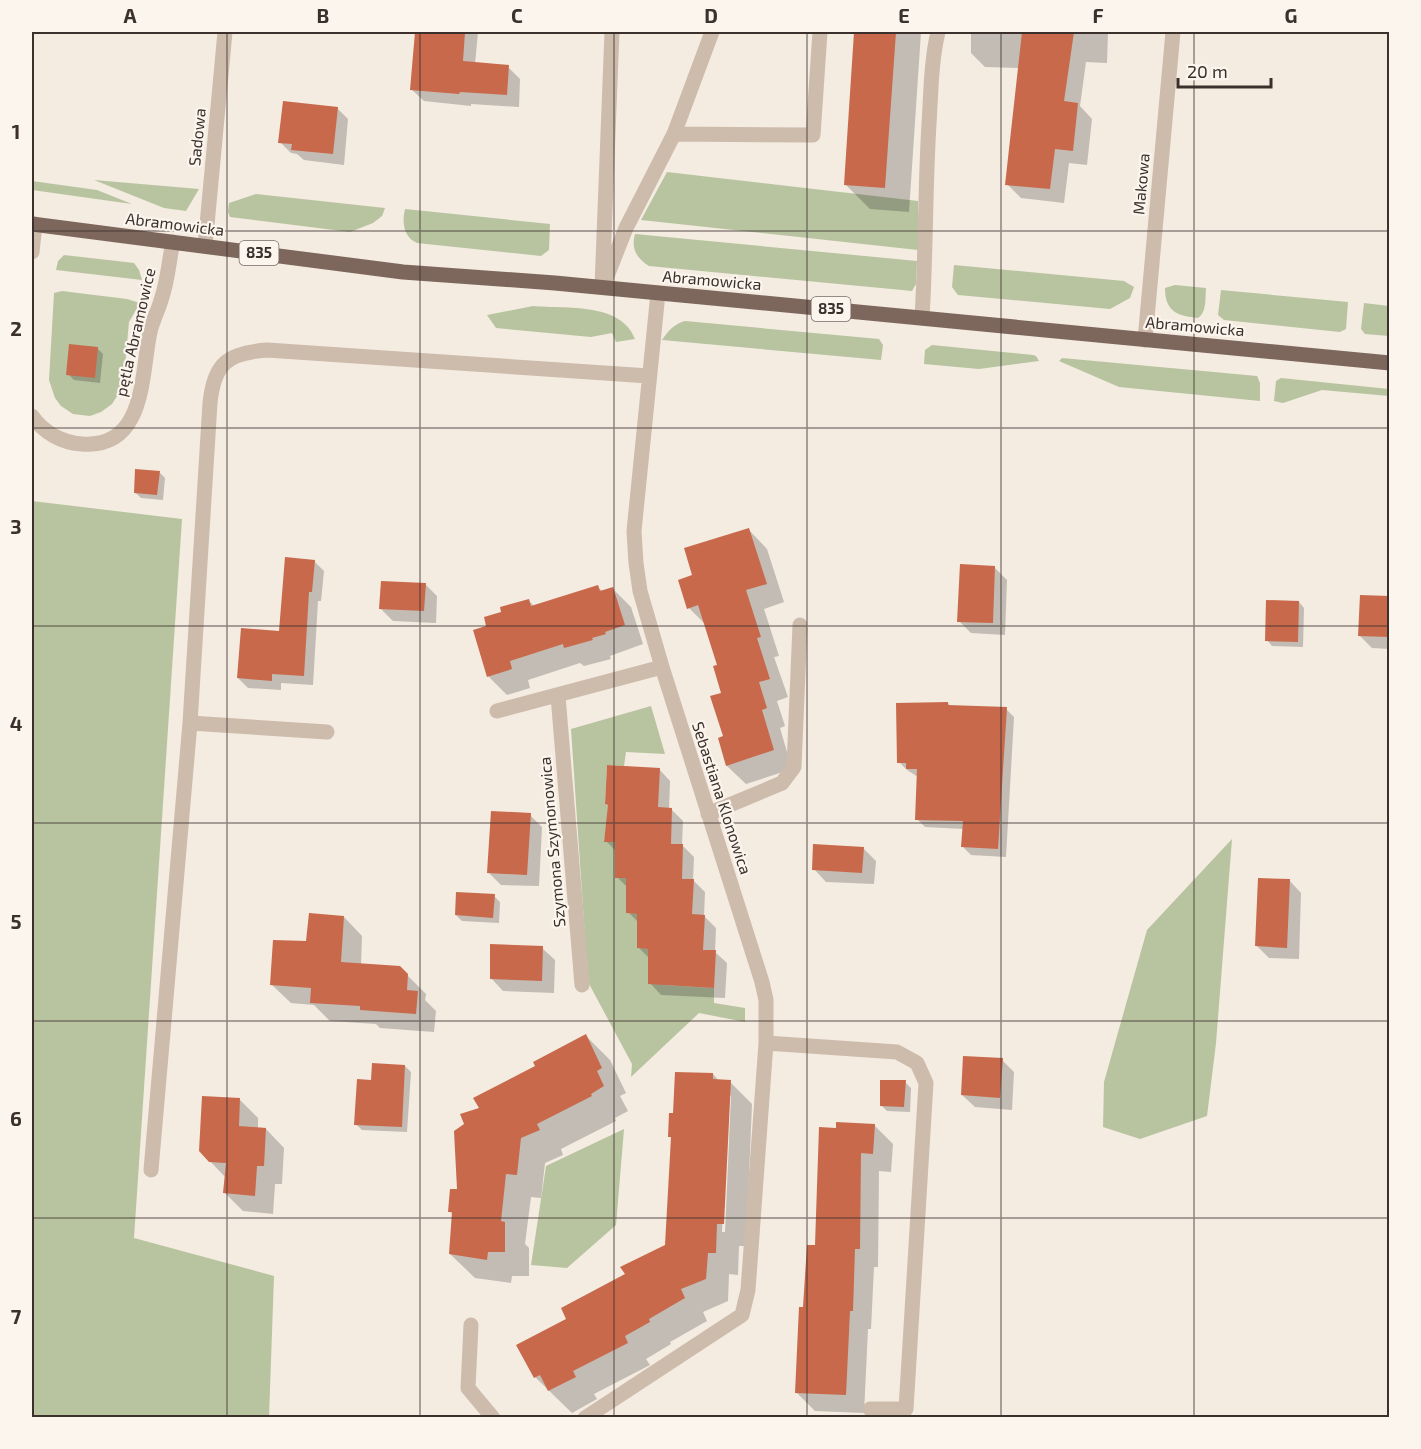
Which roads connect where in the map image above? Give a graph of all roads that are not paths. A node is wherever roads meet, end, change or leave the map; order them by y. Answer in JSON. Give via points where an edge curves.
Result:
{"nodes":[{"id":1,"x":225,"y":32,"type":"edge"},
{"id":2,"x":612,"y":32,"type":"edge"},
{"id":3,"x":712,"y":32,"type":"edge"},
{"id":4,"x":820,"y":32,"type":"edge"},
{"id":5,"x":938,"y":32,"type":"edge"},
{"id":6,"x":1173,"y":32,"type":"edge"},
{"id":7,"x":674,"y":134,"type":"junction"},
{"id":8,"x":33,"y":224,"type":"edge"},
{"id":9,"x":173,"y":242,"type":"junction"},
{"id":10,"x":205,"y":246,"type":"junction"},
{"id":11,"x":32,"y":252,"type":"edge"},
{"id":12,"x":602,"y":287,"type":"junction"},
{"id":13,"x":658,"y":292,"type":"junction"},
{"id":14,"x":922,"y":318,"type":"junction"},
{"id":15,"x":1145,"y":340,"type":"junction"},
{"id":16,"x":1389,"y":363,"type":"edge"},
{"id":17,"x":649,"y":376,"type":"junction"},
{"id":18,"x":32,"y":416,"type":"edge"},
{"id":19,"x":800,"y":626,"type":"dead end"},
{"id":20,"x":662,"y":667,"type":"junction"},
{"id":21,"x":558,"y":696,"type":"junction"},
{"id":22,"x":497,"y":711,"type":"dead end"},
{"id":23,"x":190,"y":723,"type":"junction"},
{"id":24,"x":327,"y":732,"type":"dead end"},
{"id":25,"x":708,"y":814,"type":"junction"},
{"id":26,"x":582,"y":985,"type":"dead end"},
{"id":27,"x":766,"y":1043,"type":"junction"},
{"id":28,"x":151,"y":1170,"type":"dead end"},
{"id":29,"x":471,"y":1325,"type":"dead end"},
{"id":30,"x":870,"y":1409,"type":"dead end"},
{"id":31,"x":493,"y":1418,"type":"edge"},
{"id":32,"x":585,"y":1418,"type":"edge"}],
"edges":[{"from":1,"to":10,"type":"street","name":"Sadowa"},
{"from":2,"to":12,"type":"street"},
{"from":3,"to":7,"type":"street"},
{"from":4,"to":7,"type":"street","via":[[813,135]]},
{"from":5,"to":14,"type":"street","via":[[927,159]]},
{"from":6,"to":15,"type":"street","name":"Makowa"},
{"from":7,"to":12,"type":"street","via":[[626,228]]},
{"from":8,"to":9,"type":"main road","name":"Abramowicka","number":"835"},
{"from":8,"to":11,"type":"street"},
{"from":9,"to":10,"type":"main road","name":"Abramowicka","number":"835"},
{"from":9,"to":18,"type":"street","name":"pętla Abramowice","via":[[162,298],[149,336],[142,393],[126,426],[100,443],[78,444],[48,433]]},
{"from":10,"to":12,"type":"main road","name":"Abramowicka","number":"835","via":[[403,272]]},
{"from":12,"to":13,"type":"main road","name":"Abramowicka","number":"835"},
{"from":13,"to":14,"type":"main road","name":"Abramowicka","number":"835"},
{"from":13,"to":17,"type":"street","name":"Sebastiana Klonowica"},
{"from":14,"to":15,"type":"main road","name":"Abramowicka","number":"835"},
{"from":15,"to":16,"type":"main road","name":"Abramowicka","number":"835"},
{"from":17,"to":20,"type":"street","name":"Sebastiana Klonowica","via":[[634,531],[640,591]]},
{"from":17,"to":23,"type":"street","via":[[267,350],[234,356],[224,363],[212,387]]},
{"from":19,"to":25,"type":"street","via":[[794,766],[782,783]]},
{"from":20,"to":21,"type":"street"},
{"from":20,"to":25,"type":"street","name":"Sebastiana Klonowica"},
{"from":21,"to":22,"type":"street"},
{"from":21,"to":26,"type":"street","name":"Szymona Szymonowica"},
{"from":23,"to":24,"type":"street"},
{"from":23,"to":28,"type":"street"},
{"from":25,"to":27,"type":"street","name":"Sebastiana Klonowica","via":[[762,982]]},
{"from":27,"to":30,"type":"street","via":[[897,1052],[917,1063],[926,1083],[906,1409]]},
{"from":27,"to":32,"type":"street","name":"Sebastiana Klonowica","via":[[748,1290],[742,1315]]},
{"from":29,"to":31,"type":"street","via":[[468,1388]]}]}
